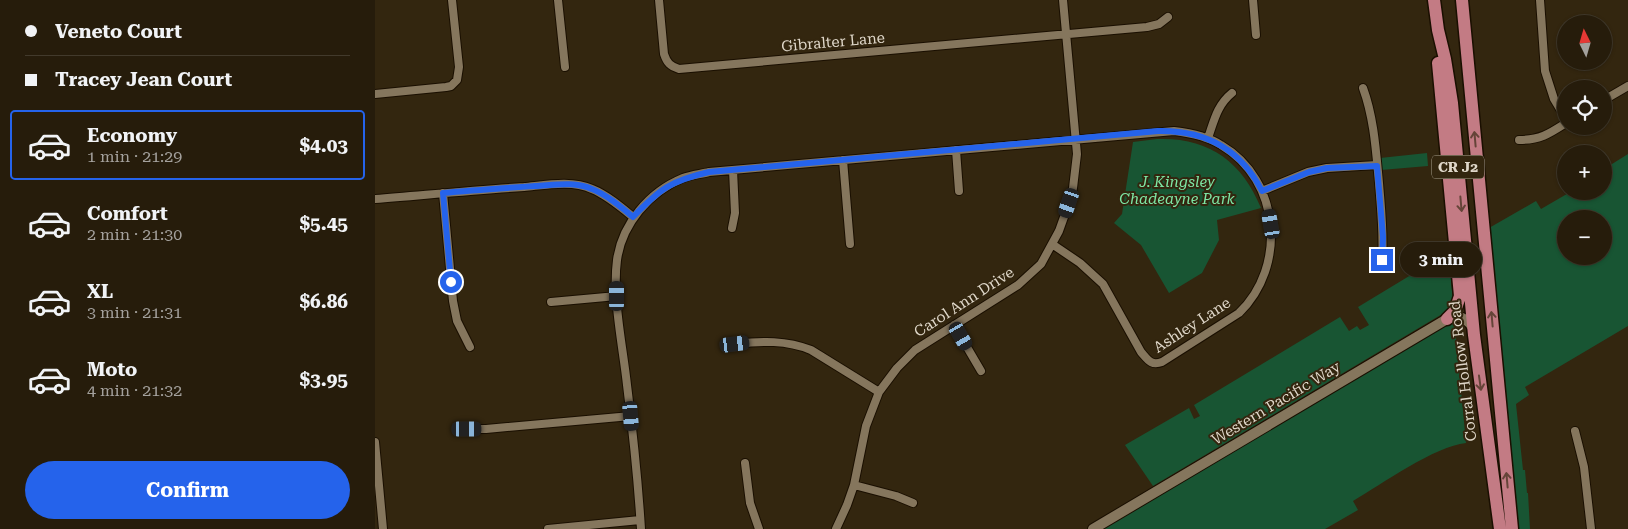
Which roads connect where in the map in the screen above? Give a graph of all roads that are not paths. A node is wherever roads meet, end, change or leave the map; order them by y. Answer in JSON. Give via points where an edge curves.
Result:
{"nodes":[{"id":1,"x":452,"y":0,"type":"edge"},
{"id":2,"x":558,"y":0,"type":"edge"},
{"id":3,"x":659,"y":0,"type":"edge"},
{"id":4,"x":1063,"y":0,"type":"edge"},
{"id":5,"x":1253,"y":0,"type":"edge"},
{"id":6,"x":1434,"y":0,"type":"edge"},
{"id":7,"x":1462,"y":0,"type":"edge"},
{"id":8,"x":1540,"y":0,"type":"edge"},
{"id":9,"x":1168,"y":16,"type":"dead end"},
{"id":10,"x":1437,"y":30,"type":"junction"},
{"id":11,"x":1066,"y":35,"type":"junction"},
{"id":12,"x":1256,"y":35,"type":"dead end"},
{"id":13,"x":565,"y":67,"type":"dead end"},
{"id":14,"x":1628,"y":86,"type":"edge"},
{"id":15,"x":1363,"y":88,"type":"dead end"},
{"id":16,"x":1232,"y":93,"type":"dead end"},
{"id":17,"x":375,"y":94,"type":"edge"},
{"id":18,"x":1612,"y":95,"type":"edge"},
{"id":19,"x":1557,"y":104,"type":"edge"},
{"id":20,"x":1557,"y":128,"type":"edge"},
{"id":21,"x":1208,"y":138,"type":"junction"},
{"id":22,"x":1075,"y":139,"type":"junction"},
{"id":23,"x":1519,"y":140,"type":"dead end"},
{"id":24,"x":956,"y":150,"type":"junction"},
{"id":25,"x":843,"y":160,"type":"junction"},
{"id":26,"x":1377,"y":166,"type":"junction"},
{"id":27,"x":733,"y":170,"type":"junction"},
{"id":28,"x":959,"y":191,"type":"dead end"},
{"id":29,"x":1262,"y":191,"type":"junction"},
{"id":30,"x":443,"y":193,"type":"junction"},
{"id":31,"x":375,"y":200,"type":"edge"},
{"id":32,"x":633,"y":217,"type":"junction"},
{"id":33,"x":732,"y":228,"type":"dead end"},
{"id":34,"x":850,"y":244,"type":"dead end"},
{"id":35,"x":1052,"y":244,"type":"junction"},
{"id":36,"x":1382,"y":260,"type":"dead end"},
{"id":37,"x":617,"y":296,"type":"junction"},
{"id":38,"x":551,"y":302,"type":"dead end"},
{"id":39,"x":1447,"y":319,"type":"junction"},
{"id":40,"x":954,"y":325,"type":"junction"},
{"id":41,"x":1473,"y":328,"type":"junction"},
{"id":42,"x":735,"y":344,"type":"dead end"},
{"id":43,"x":470,"y":348,"type":"dead end"},
{"id":44,"x":1496,"y":359,"type":"junction"},
{"id":45,"x":1477,"y":361,"type":"junction"},
{"id":46,"x":981,"y":371,"type":"dead end"},
{"id":47,"x":879,"y":392,"type":"junction"},
{"id":48,"x":631,"y":416,"type":"junction"},
{"id":49,"x":467,"y":429,"type":"dead end"},
{"id":50,"x":1575,"y":431,"type":"dead end"},
{"id":51,"x":375,"y":448,"type":"edge"},
{"id":52,"x":745,"y":463,"type":"dead end"},
{"id":53,"x":854,"y":485,"type":"junction"},
{"id":54,"x":913,"y":503,"type":"dead end"},
{"id":55,"x":640,"y":520,"type":"junction"},
{"id":56,"x":383,"y":529,"type":"edge"},
{"id":57,"x":548,"y":529,"type":"edge"},
{"id":58,"x":641,"y":529,"type":"edge"},
{"id":59,"x":759,"y":529,"type":"edge"},
{"id":60,"x":836,"y":529,"type":"edge"},
{"id":61,"x":1093,"y":529,"type":"edge"},
{"id":62,"x":1500,"y":529,"type":"edge"},
{"id":63,"x":1512,"y":529,"type":"edge"},
{"id":64,"x":1591,"y":529,"type":"edge"}],
"edges":[{"from":1,"to":17,"type":"street","via":[[459,67],[457,80],[446,87]]},
{"from":2,"to":13,"type":"street"},
{"from":3,"to":11,"type":"street","name":"Gibralter Lane","via":[[664,54],[666,61],[679,70]]},
{"from":4,"to":11,"type":"street","name":"Carol Ann Drive"},
{"from":5,"to":12,"type":"street"},
{"from":6,"to":10,"type":"main road","name":"Corral Hollow Road","number":"CR J2"},
{"from":44,"to":7,"type":"main road","number":"CR J2","one_way":true},
{"from":8,"to":19,"type":"street","via":[[1545,71]]},
{"from":9,"to":11,"type":"street","via":[[1159,24],[1147,27]]},
{"from":10,"to":39,"type":"main road","via":[[1460,296],[1455,311]]},
{"from":10,"to":41,"type":"main road","name":"Corral Hollow Road","number":"CR J2","one_way":true,"via":[[1452,102]]},
{"from":11,"to":22,"type":"street","name":"Carol Ann Drive"},
{"from":14,"to":18,"type":"street"},
{"from":15,"to":26,"type":"street","via":[[1370,107]]},
{"from":16,"to":21,"type":"street","via":[[1219,107]]},
{"from":20,"to":23,"type":"street","via":[[1534,140]]},
{"from":21,"to":22,"type":"street","name":"Ashley Lane","via":[[1174,131]]},
{"from":21,"to":29,"type":"street","name":"Ashley Lane","via":[[1245,164]]},
{"from":22,"to":24,"type":"street","name":"Ashley Lane"},
{"from":22,"to":35,"type":"street","name":"Carol Ann Drive","via":[[1077,154],[1073,188],[1065,217]]},
{"from":24,"to":25,"type":"street","name":"Ashley Lane"},
{"from":24,"to":28,"type":"street"},
{"from":25,"to":27,"type":"street","name":"Ashley Lane"},
{"from":25,"to":34,"type":"street"},
{"from":26,"to":29,"type":"street","via":[[1327,168]]},
{"from":26,"to":36,"type":"street"},
{"from":27,"to":32,"type":"street","name":"Ashley Lane","via":[[684,178],[655,195]]},
{"from":27,"to":33,"type":"street","via":[[735,213]]},
{"from":29,"to":35,"type":"street","name":"Ashley Lane","via":[[1271,224],[1271,251],[1266,272],[1249,303],[1239,313],[1156,364],[1149,362],[1141,352],[1103,284]]},
{"from":30,"to":31,"type":"street"},
{"from":30,"to":32,"type":"street","via":[[575,185],[592,188]]},
{"from":30,"to":43,"type":"street","via":[[453,301],[457,321]]},
{"from":32,"to":37,"type":"street","via":[[617,260]]},
{"from":35,"to":40,"type":"street","name":"Carol Ann Drive","via":[[1041,264],[1018,285]]},
{"from":37,"to":38,"type":"street"},
{"from":37,"to":48,"type":"street"},
{"from":39,"to":41,"type":"street","via":[[1454,316],[1462,318]]},
{"from":39,"to":61,"type":"street","name":"Western Pacific Way"},
{"from":40,"to":46,"type":"street"},
{"from":40,"to":47,"type":"street","name":"Carol Ann Drive","via":[[915,350]]},
{"from":41,"to":45,"type":"main road","name":"Corral Hollow Road","number":"CR J2"},
{"from":42,"to":47,"type":"street","via":[[779,341],[799,345]]},
{"from":44,"to":45,"type":"main road","via":[[1487,364]]},
{"from":63,"to":44,"type":"main road","number":"CR J2","one_way":true},
{"from":45,"to":62,"type":"main road","name":"Corral Hollow Road","number":"CR J2","one_way":true},
{"from":47,"to":53,"type":"street","name":"Carol Ann Drive","via":[[866,426]]},
{"from":48,"to":49,"type":"street"},
{"from":48,"to":55,"type":"street"},
{"from":50,"to":64,"type":"street"},
{"from":51,"to":56,"type":"street"},
{"from":52,"to":59,"type":"street","via":[[750,503]]},
{"from":53,"to":54,"type":"street"},
{"from":53,"to":60,"type":"street","name":"Carol Ann Drive"},
{"from":55,"to":57,"type":"street"},
{"from":55,"to":58,"type":"street"}]}
